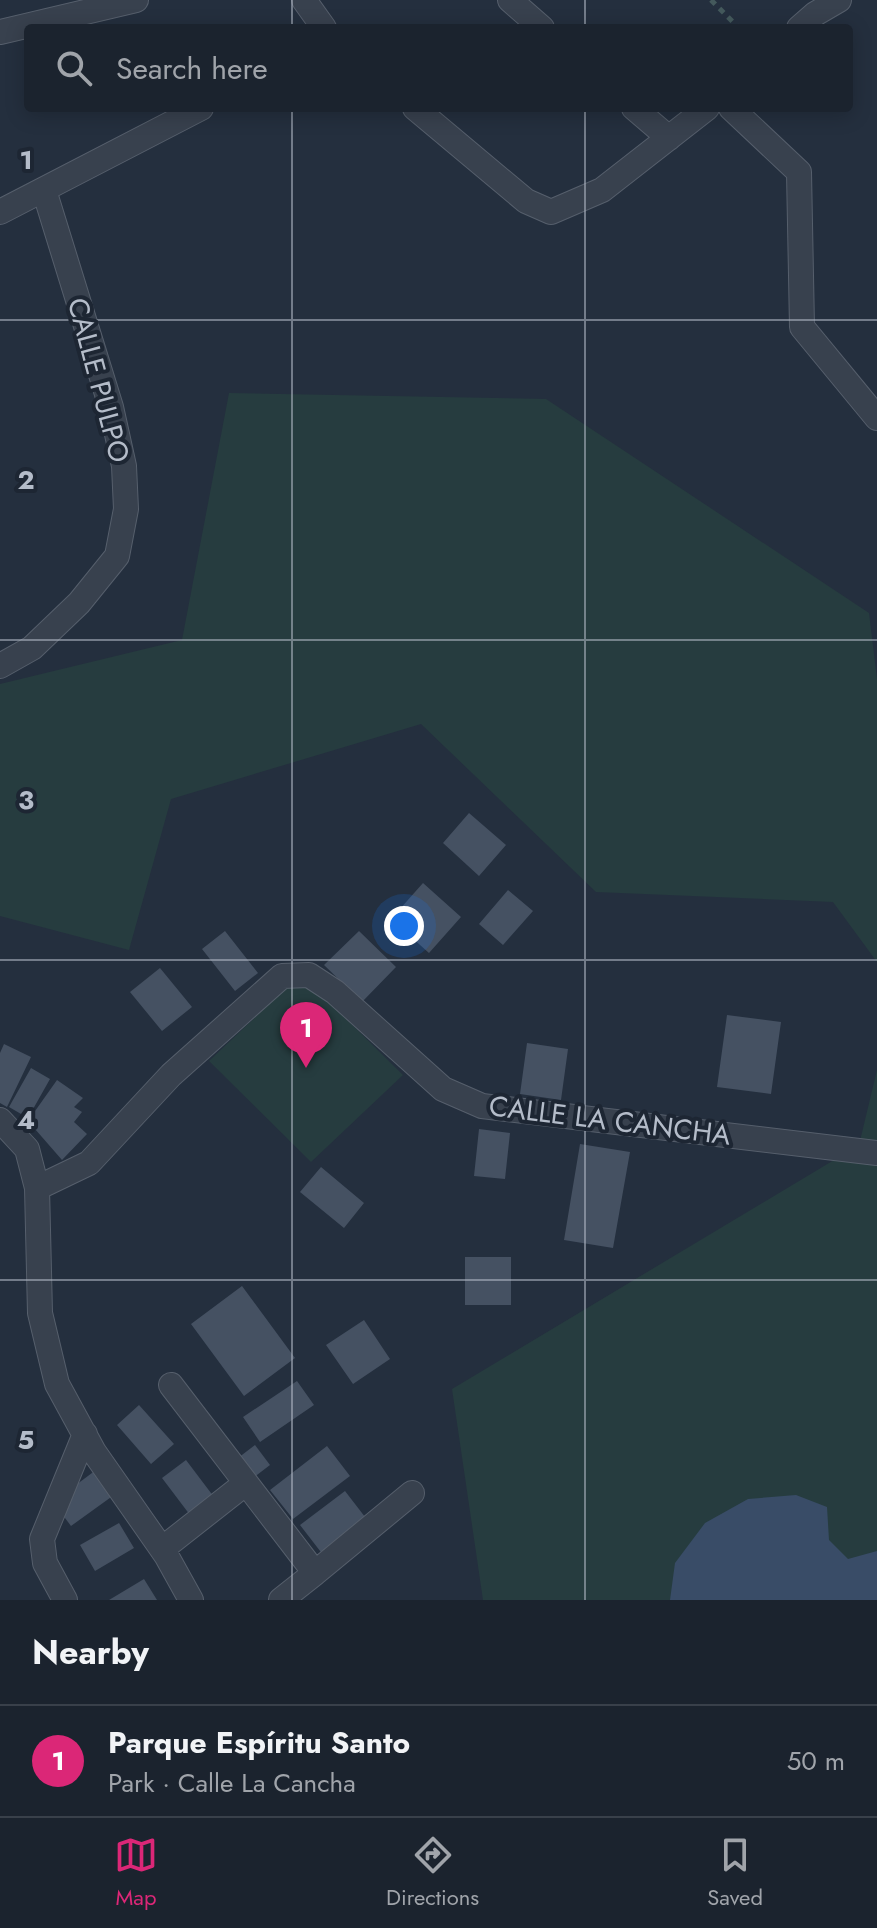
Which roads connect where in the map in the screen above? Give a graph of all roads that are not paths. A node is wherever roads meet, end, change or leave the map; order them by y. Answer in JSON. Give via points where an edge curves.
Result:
{"nodes":[{"id":1,"x":136,"y":0,"type":"edge"},
{"id":2,"x":304,"y":0,"type":"edge"},
{"id":3,"x":510,"y":0,"type":"edge"},
{"id":4,"x":839,"y":0,"type":"edge"},
{"id":5,"x":34,"y":24,"type":"edge"},
{"id":6,"x":321,"y":24,"type":"edge"},
{"id":7,"x":537,"y":24,"type":"edge"},
{"id":8,"x":804,"y":24,"type":"edge"},
{"id":9,"x":24,"y":26,"type":"edge"},
{"id":10,"x":0,"y":32,"type":"edge"},
{"id":11,"x":193,"y":112,"type":"edge"},
{"id":12,"x":420,"y":112,"type":"edge"},
{"id":13,"x":639,"y":112,"type":"edge"},
{"id":14,"x":702,"y":112,"type":"edge"},
{"id":15,"x":735,"y":112,"type":"edge"},
{"id":16,"x":669,"y":138,"type":"junction"},
{"id":17,"x":44,"y":190,"type":"junction"},
{"id":18,"x":0,"y":212,"type":"edge"},
{"id":19,"x":877,"y":418,"type":"edge"},
{"id":20,"x":0,"y":666,"type":"edge"},
{"id":21,"x":0,"y":1120,"type":"edge"},
{"id":22,"x":877,"y":1153,"type":"edge"},
{"id":23,"x":37,"y":1188,"type":"junction"},
{"id":24,"x":171,"y":1385,"type":"dead end"},
{"id":25,"x":85,"y":1434,"type":"junction"},
{"id":26,"x":246,"y":1483,"type":"junction"},
{"id":27,"x":412,"y":1493,"type":"dead end"},
{"id":28,"x":162,"y":1549,"type":"junction"},
{"id":29,"x":315,"y":1573,"type":"junction"},
{"id":30,"x":65,"y":1600,"type":"edge"},
{"id":31,"x":191,"y":1600,"type":"edge"},
{"id":32,"x":281,"y":1600,"type":"edge"}],
"edges":[{"from":1,"to":5,"type":"street"},
{"from":2,"to":6,"type":"street"},
{"from":3,"to":7,"type":"street"},
{"from":4,"to":8,"type":"street"},
{"from":9,"to":10,"type":"street"},
{"from":11,"to":17,"type":"street"},
{"from":12,"to":16,"type":"street","via":[[526,201],[551,212],[602,190]]},
{"from":13,"to":16,"type":"street"},
{"from":14,"to":16,"type":"street"},
{"from":15,"to":19,"type":"street","via":[[799,172],[802,327]]},
{"from":17,"to":18,"type":"street"},
{"from":17,"to":20,"type":"street","name":"CALLE PULPO","via":[[111,407],[124,466],[126,509],[117,556],[32,648]]},
{"from":21,"to":23,"type":"street","via":[[27,1149]]},
{"from":22,"to":23,"type":"street","name":"CALLE LA CANCHA","via":[[482,1106],[443,1089],[335,992],[309,975],[296,975],[282,976],[235,1016],[89,1163]]},
{"from":23,"to":25,"type":"street","via":[[40,1313],[57,1384]]},
{"from":24,"to":26,"type":"street"},
{"from":25,"to":28,"type":"street"},
{"from":25,"to":30,"type":"street","via":[[42,1539],[45,1563]]},
{"from":26,"to":28,"type":"street"},
{"from":26,"to":29,"type":"street"},
{"from":27,"to":29,"type":"street"},
{"from":28,"to":31,"type":"street"},
{"from":29,"to":32,"type":"street"}]}
